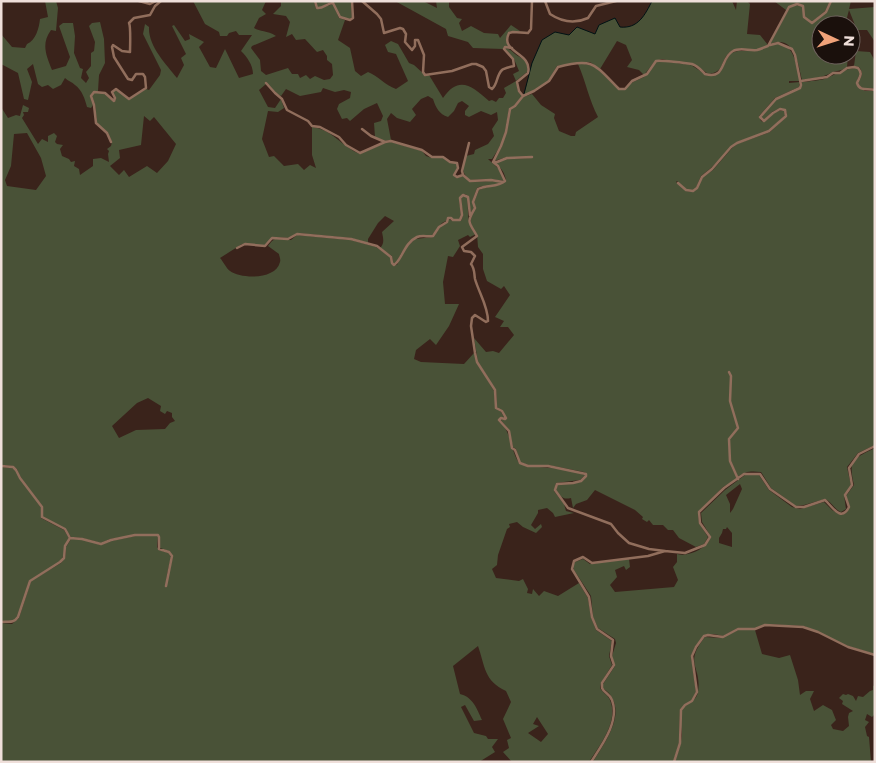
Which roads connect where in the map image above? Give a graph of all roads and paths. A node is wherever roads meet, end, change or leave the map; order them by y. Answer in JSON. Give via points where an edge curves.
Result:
{"nodes":[{"id":1,"x":139,"y":1,"type":"edge"},
{"id":2,"x":156,"y":1,"type":"edge"},
{"id":3,"x":161,"y":1,"type":"edge"},
{"id":4,"x":314,"y":1,"type":"edge"},
{"id":5,"x":352,"y":1,"type":"edge"},
{"id":6,"x":362,"y":1,"type":"edge"},
{"id":7,"x":532,"y":1,"type":"edge"},
{"id":8,"x":545,"y":1,"type":"edge"},
{"id":9,"x":616,"y":1,"type":"edge"},
{"id":10,"x":831,"y":1,"type":"edge"},
{"id":11,"x":768,"y":46,"type":"junction"},
{"id":12,"x":512,"y":48,"type":"junction"},
{"id":13,"x":801,"y":81,"type":"junction"},
{"id":14,"x":266,"y":83,"type":"dead end"},
{"id":15,"x":875,"y":90,"type":"edge"},
{"id":16,"x":523,"y":96,"type":"junction"},
{"id":17,"x":362,"y":129,"type":"dead end"},
{"id":18,"x":111,"y":142,"type":"dead end"},
{"id":19,"x":385,"y":142,"type":"junction"},
{"id":20,"x":469,"y":143,"type":"dead end"},
{"id":21,"x":532,"y":157,"type":"dead end"},
{"id":22,"x":493,"y":162,"type":"junction"},
{"id":23,"x":463,"y":175,"type":"junction"},
{"id":24,"x":504,"y":182,"type":"junction"},
{"id":25,"x":678,"y":182,"type":"dead end"},
{"id":26,"x":470,"y":215,"type":"junction"},
{"id":27,"x":237,"y":248,"type":"dead end"},
{"id":28,"x":730,"y":372,"type":"dead end"},
{"id":29,"x":875,"y":446,"type":"edge"},
{"id":30,"x":1,"y":466,"type":"edge"},
{"id":31,"x":738,"y":479,"type":"junction"},
{"id":32,"x":70,"y":538,"type":"junction"},
{"id":33,"x":666,"y":551,"type":"junction"},
{"id":34,"x":166,"y":586,"type":"dead end"},
{"id":35,"x":1,"y":622,"type":"edge"},
{"id":36,"x":875,"y":655,"type":"edge"},
{"id":37,"x":591,"y":762,"type":"edge"},
{"id":38,"x":674,"y":762,"type":"edge"}],
"edges":[{"from":1,"to":2,"type":"street","via":[[150,4]]},
{"from":3,"to":18,"type":"street","via":[[150,15],[134,18],[129,23],[130,52],[112,47],[114,57],[128,79],[143,74],[146,88],[129,98],[116,89],[112,92],[114,101],[103,92],[94,92],[91,96],[96,123]]},
{"from":4,"to":5,"type":"street","via":[[319,8],[333,4],[340,18],[350,20],[354,14]]},
{"from":6,"to":12,"type":"street","via":[[381,19],[384,33],[403,29],[406,34],[404,42],[412,50],[415,40],[418,40],[424,55],[425,74],[476,64],[486,71],[492,89],[502,70],[515,64],[504,49]]},
{"from":7,"to":12,"type":"street","via":[[532,29],[528,33],[509,33],[508,41]]},
{"from":8,"to":9,"type":"street","via":[[552,16],[574,22],[588,18],[598,5]]},
{"from":10,"to":11,"type":"street","via":[[826,12],[812,23],[804,17],[804,6],[795,4],[789,7]]},
{"from":11,"to":13,"type":"street","via":[[778,43],[792,49]]},
{"from":11,"to":16,"type":"street","via":[[731,52],[720,72],[712,75],[691,64],[662,60],[625,89],[619,89],[594,64],[564,65],[554,71],[549,81]]},
{"from":12,"to":16,"type":"street","via":[[528,63],[528,73],[517,82]]},
{"from":13,"to":15,"type":"street","via":[[827,77],[833,72],[840,73],[854,67],[862,72],[857,83],[859,87]]},
{"from":13,"to":25,"type":"street","via":[[800,88],[776,99],[760,116],[764,122],[780,109],[787,113],[769,131],[737,143],[702,177],[693,191],[686,190]]},
{"from":14,"to":19,"type":"street","via":[[282,99],[286,110],[339,137],[357,152]]},
{"from":16,"to":22,"type":"street","via":[[510,109],[502,146]]},
{"from":17,"to":19,"type":"street"},
{"from":19,"to":23,"type":"street","via":[[397,142],[432,157],[446,158],[457,163],[455,177]]},
{"from":20,"to":23,"type":"street"},
{"from":21,"to":22,"type":"street"},
{"from":22,"to":24,"type":"street","via":[[503,173]]},
{"from":23,"to":24,"type":"street","via":[[470,181]]},
{"from":24,"to":26,"type":"street","via":[[478,189],[473,202],[475,208]]},
{"from":26,"to":27,"type":"street","via":[[468,197],[463,195],[460,198],[460,220],[448,218],[433,236],[415,238],[394,265],[391,257],[377,246],[351,239],[297,234],[288,239],[272,238],[265,246],[245,244]]},
{"from":26,"to":33,"type":"street","via":[[469,223],[477,236],[462,248],[475,256],[471,264],[488,317],[486,322],[475,315],[472,318],[475,353],[495,390],[496,408],[506,418],[500,420],[508,431],[518,461],[528,466],[548,466],[586,474],[581,481],[557,484],[555,490],[568,508],[611,524],[629,543]]},
{"from":28,"to":31,"type":"street","via":[[730,401],[738,430],[729,439],[730,461]]},
{"from":29,"to":31,"type":"street","via":[[859,454],[849,468],[852,485],[845,495],[848,508],[841,514],[824,500],[800,508],[792,506],[770,489],[760,474],[744,474]]},
{"from":30,"to":32,"type":"street","via":[[16,470],[42,507],[42,517],[65,529]]},
{"from":31,"to":33,"type":"street","via":[[699,512],[700,523],[710,536],[705,545],[685,553]]},
{"from":32,"to":34,"type":"street","via":[[101,544],[135,536],[158,535],[159,549],[172,556]]},
{"from":32,"to":35,"type":"street","via":[[64,558],[30,581],[16,621]]},
{"from":33,"to":37,"type":"street","via":[[592,563],[580,558],[572,564],[589,597],[597,629],[614,642],[611,656],[614,665],[602,683],[614,709],[611,726]]},
{"from":36,"to":38,"type":"street","via":[[804,627],[765,625],[738,629],[724,637],[704,636],[692,656],[697,692],[681,710],[680,743]]}]}
